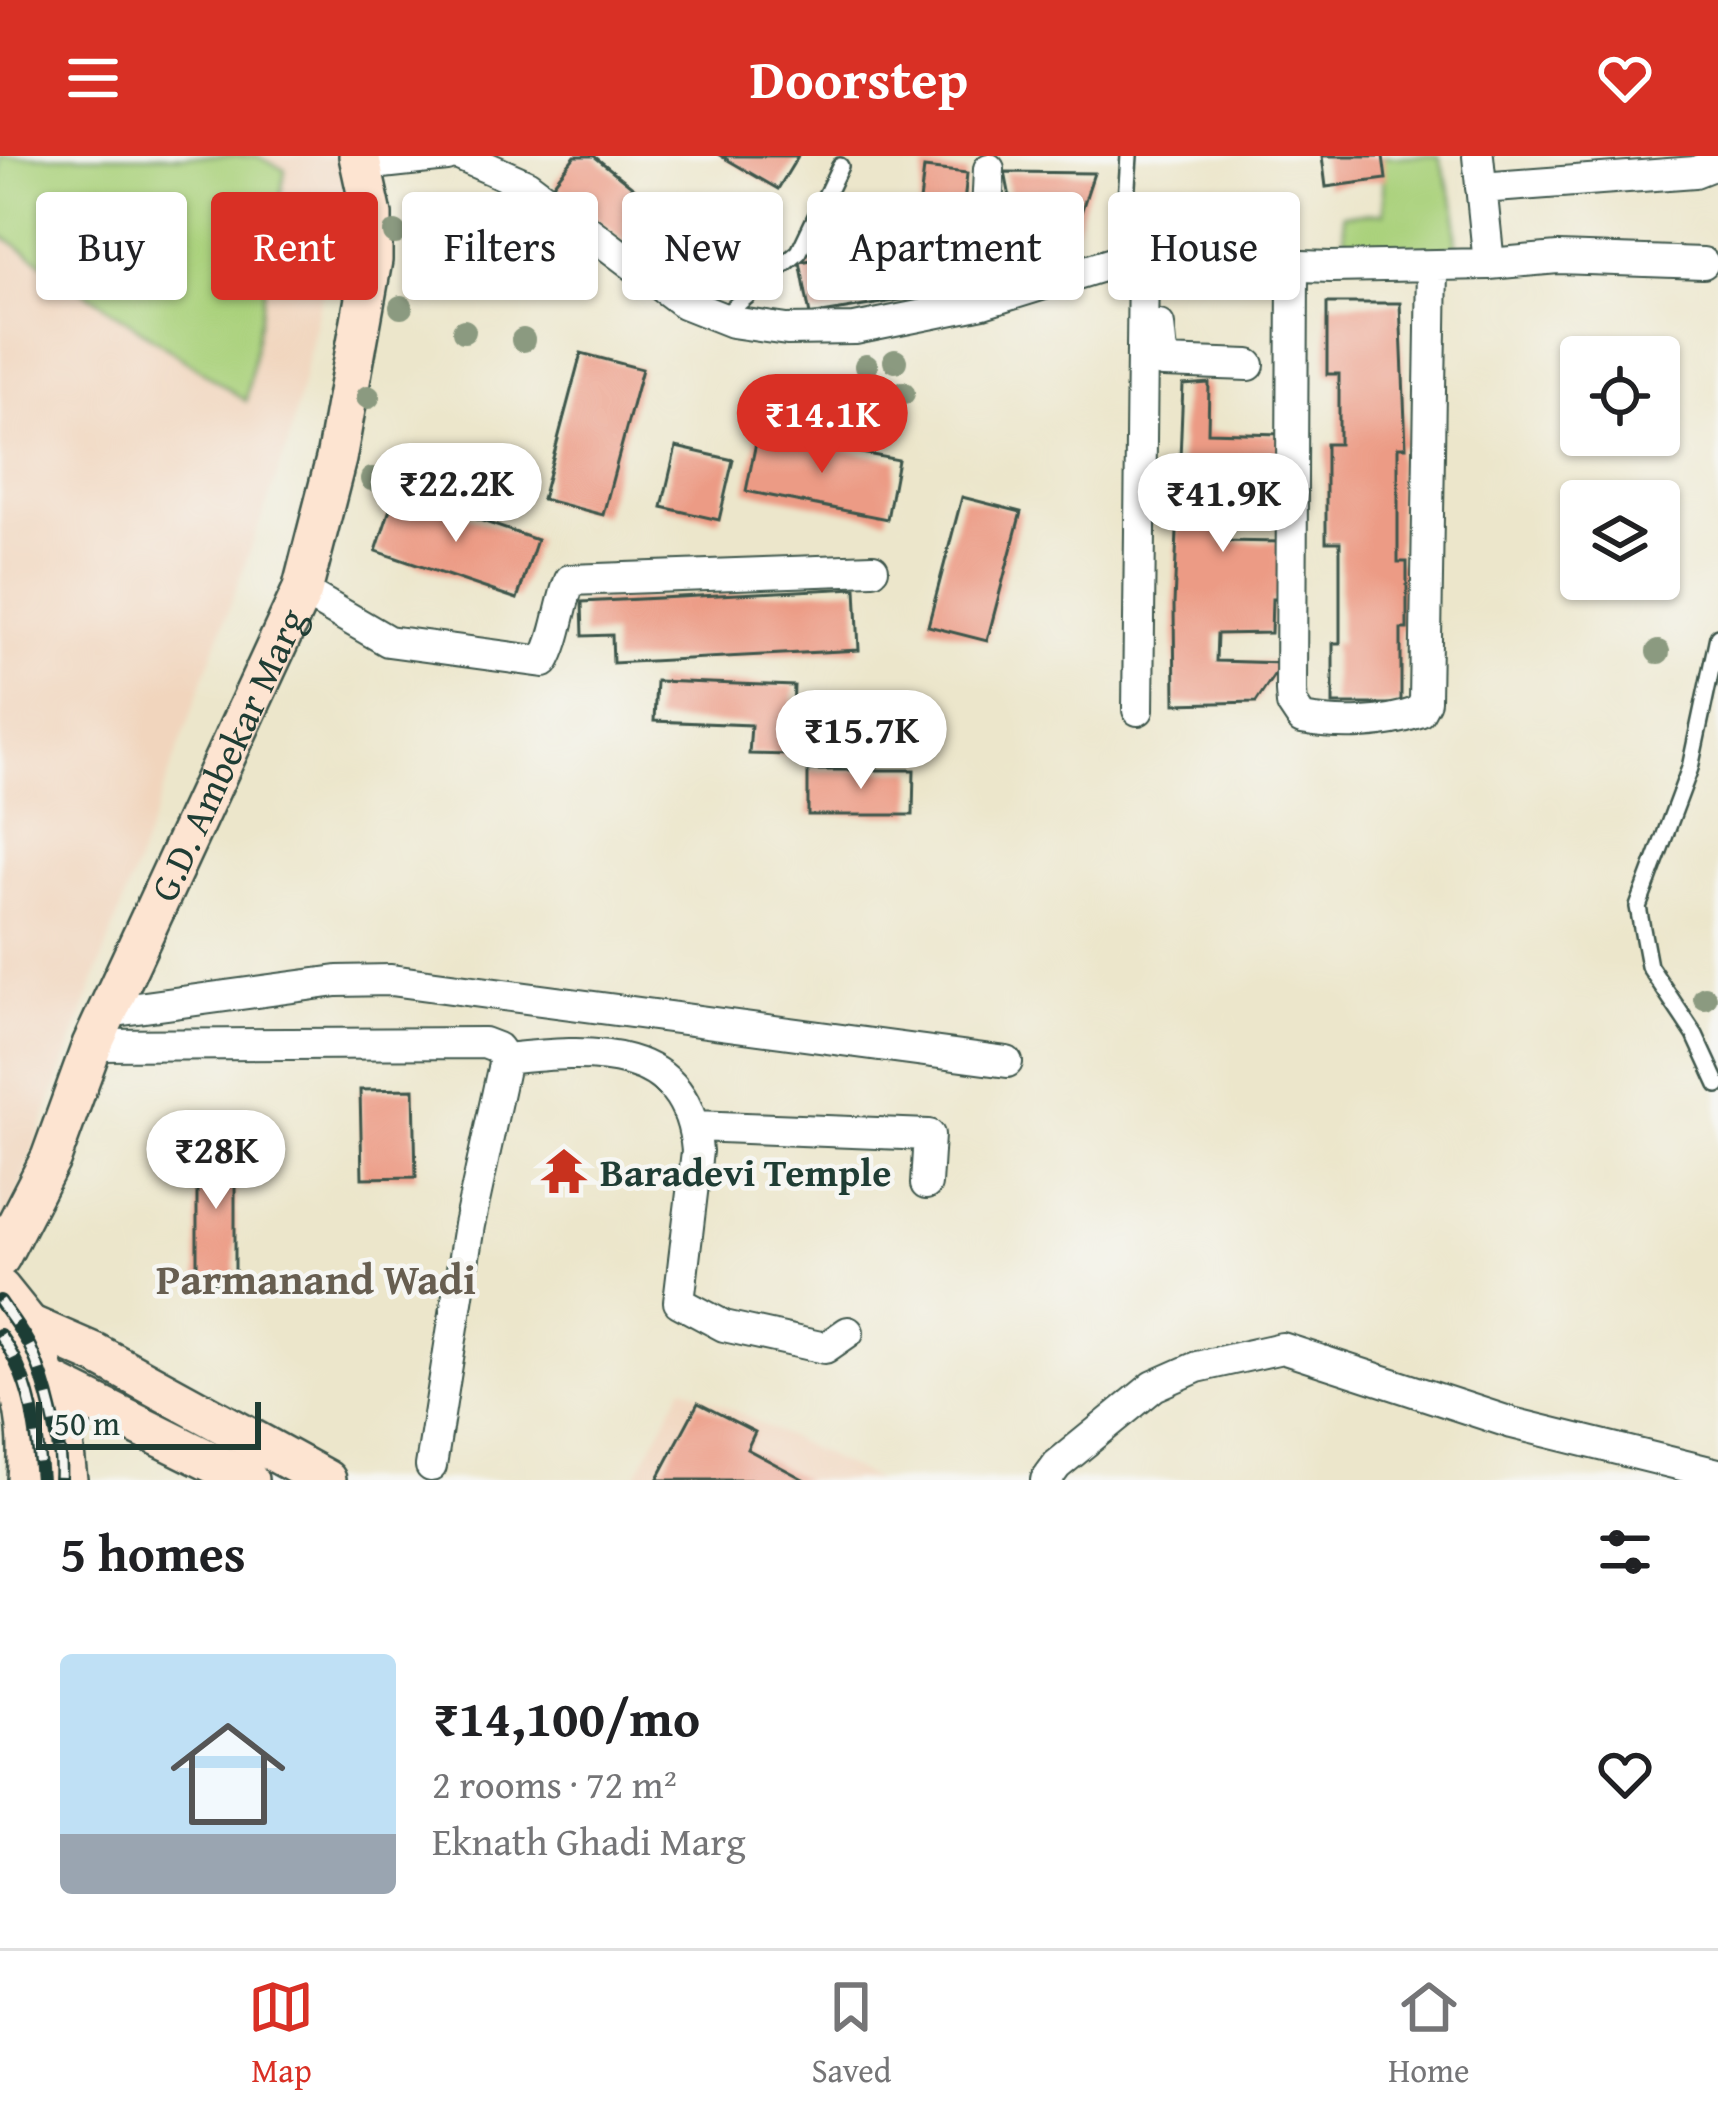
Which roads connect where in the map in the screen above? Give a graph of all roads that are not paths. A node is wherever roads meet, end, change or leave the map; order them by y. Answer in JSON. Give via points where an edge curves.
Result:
{"nodes":[{"id":1,"x":447,"y":156,"type":"edge"},
{"id":2,"x":461,"y":156,"type":"edge"},
{"id":3,"x":1129,"y":156,"type":"edge"},
{"id":4,"x":1478,"y":156,"type":"edge"},
{"id":5,"x":361,"y":161,"type":"edge"},
{"id":6,"x":1718,"y":163,"type":"edge"},
{"id":7,"x":840,"y":166,"type":"dead end"},
{"id":8,"x":989,"y":169,"type":"dead end"},
{"id":9,"x":1481,"y":188,"type":"junction"},
{"id":10,"x":1134,"y":192,"type":"edge"},
{"id":11,"x":1703,"y":263,"type":"dead end"},
{"id":12,"x":1489,"y":264,"type":"junction"},
{"id":13,"x":1432,"y":266,"type":"junction"},
{"id":14,"x":1300,"y":267,"type":"edge"},
{"id":15,"x":1108,"y":274,"type":"edge"},
{"id":16,"x":1148,"y":300,"type":"edge"},
{"id":17,"x":1293,"y":300,"type":"edge"},
{"id":18,"x":983,"y":303,"type":"junction"},
{"id":19,"x":721,"y":318,"type":"junction"},
{"id":20,"x":1151,"y":349,"type":"junction"},
{"id":21,"x":1249,"y":365,"type":"dead end"},
{"id":22,"x":873,"y":569,"type":"dead end"},
{"id":23,"x":302,"y":591,"type":"junction"},
{"id":24,"x":1718,"y":636,"type":"edge"},
{"id":25,"x":1138,"y":710,"type":"dead end"},
{"id":26,"x":100,"y":1029,"type":"junction"},
{"id":27,"x":505,"y":1059,"type":"junction"},
{"id":28,"x":1007,"y":1062,"type":"dead end"},
{"id":29,"x":1718,"y":1085,"type":"edge"},
{"id":30,"x":695,"y":1126,"type":"junction"},
{"id":31,"x":926,"y":1184,"type":"dead end"},
{"id":32,"x":0,"y":1257,"type":"edge"},
{"id":33,"x":0,"y":1289,"type":"edge"},
{"id":34,"x":14,"y":1325,"type":"edge"},
{"id":35,"x":848,"y":1332,"type":"dead end"},
{"id":36,"x":19,"y":1368,"type":"edge"},
{"id":37,"x":431,"y":1466,"type":"dead end"},
{"id":38,"x":1718,"y":1474,"type":"edge"},
{"id":39,"x":27,"y":1480,"type":"edge"},
{"id":40,"x":67,"y":1480,"type":"edge"},
{"id":41,"x":248,"y":1480,"type":"edge"},
{"id":42,"x":326,"y":1480,"type":"edge"},
{"id":43,"x":1046,"y":1480,"type":"edge"}],
"edges":[{"from":1,"to":5,"type":"street"},
{"from":2,"to":19,"type":"street","via":[[527,185],[684,303]]},
{"from":3,"to":10,"type":"lane"},
{"from":4,"to":9,"type":"street"},
{"from":5,"to":23,"type":"main road","name":"G.D. Ambekar Marg","via":[[372,260]]},
{"from":6,"to":9,"type":"street","via":[[1695,172]]},
{"from":7,"to":19,"type":"lane","via":[[799,252]]},
{"from":8,"to":18,"type":"street"},
{"from":9,"to":12,"type":"street"},
{"from":11,"to":12,"type":"street"},
{"from":12,"to":13,"type":"street"},
{"from":13,"to":14,"type":"street"},
{"from":13,"to":17,"type":"street","via":[[1425,701],[1399,719],[1328,724],[1303,719],[1292,704]]},
{"from":15,"to":18,"type":"street"},
{"from":16,"to":20,"type":"street"},
{"from":18,"to":19,"type":"street","via":[[855,329],[787,330]]},
{"from":20,"to":21,"type":"street","via":[[1168,364]]},
{"from":20,"to":25,"type":"street"},
{"from":22,"to":23,"type":"street","via":[[570,580],[544,662],[388,641]]},
{"from":23,"to":26,"type":"main road","name":"G.D. Ambekar Marg"},
{"from":24,"to":29,"type":"lane","via":[[1690,767],[1638,907],[1649,966]]},
{"from":26,"to":27,"type":"street","via":[[484,1043]]},
{"from":26,"to":28,"type":"street","via":[[337,981],[391,980]]},
{"from":26,"to":32,"type":"main road","name":"G.D. Ambekar Marg","via":[[51,1158]]},
{"from":27,"to":30,"type":"street","via":[[637,1059],[682,1094]]},
{"from":27,"to":37,"type":"street"},
{"from":30,"to":31,"type":"street","via":[[929,1135]]},
{"from":30,"to":35,"type":"street","via":[[679,1302],[724,1326],[825,1348]]},
{"from":33,"to":34,"type":"main road"},
{"from":34,"to":36,"type":"main road"},
{"from":34,"to":42,"type":"main road","via":[[96,1354]]},
{"from":36,"to":39,"type":"main road"},
{"from":36,"to":40,"type":"main road","via":[[62,1424]]},
{"from":36,"to":41,"type":"main road"},
{"from":38,"to":43,"type":"street","via":[[1512,1423],[1282,1348],[1154,1386]]}]}
